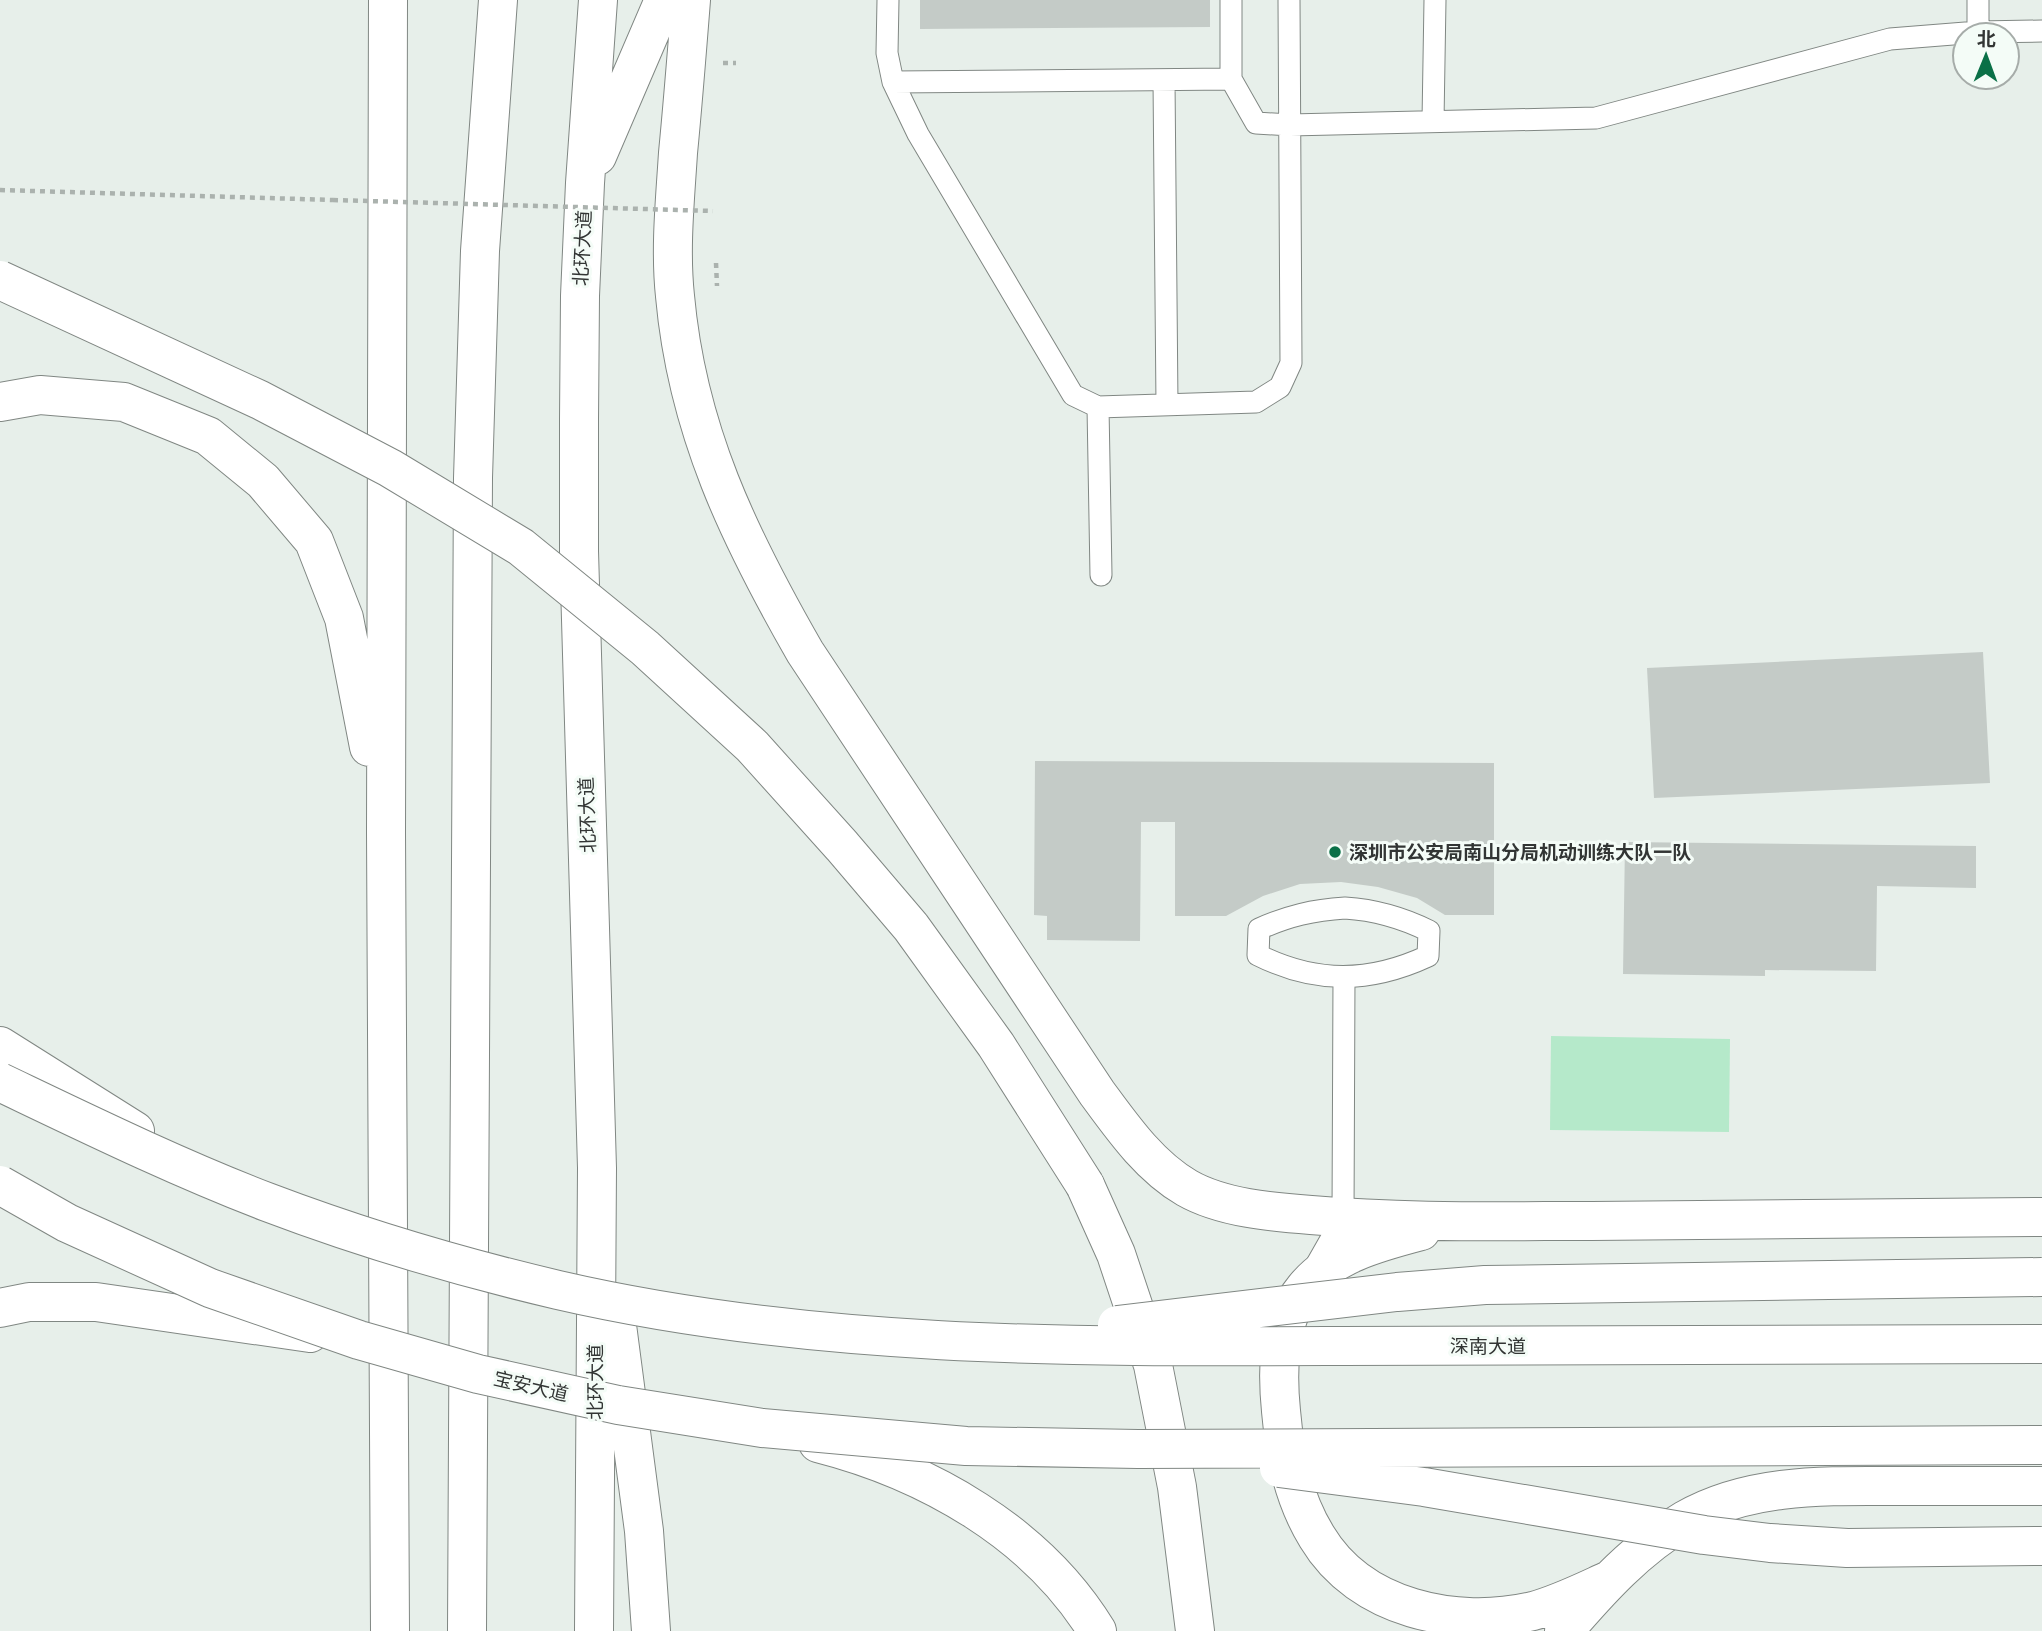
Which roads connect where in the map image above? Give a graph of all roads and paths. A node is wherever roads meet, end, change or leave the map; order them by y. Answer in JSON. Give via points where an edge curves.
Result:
{"nodes":[{"id":1,"x":388,"y":0,"type":"edge"},
{"id":2,"x":498,"y":0,"type":"edge"},
{"id":3,"x":598,"y":0,"type":"edge"},
{"id":4,"x":664,"y":0,"type":"edge"},
{"id":5,"x":691,"y":0,"type":"edge"},
{"id":6,"x":888,"y":0,"type":"edge"},
{"id":7,"x":1231,"y":0,"type":"edge"},
{"id":8,"x":1289,"y":0,"type":"edge"},
{"id":9,"x":1435,"y":0,"type":"edge"},
{"id":10,"x":1978,"y":0,"type":"edge"},
{"id":11,"x":1978,"y":21,"type":"edge"},
{"id":12,"x":2021,"y":31,"type":"edge"},
{"id":13,"x":2042,"y":31,"type":"edge"},
{"id":14,"x":1951,"y":34,"type":"edge"},
{"id":15,"x":1231,"y":79,"type":"junction"},
{"id":16,"x":1164,"y":80,"type":"junction"},
{"id":17,"x":893,"y":82,"type":"junction"},
{"id":18,"x":1433,"y":121,"type":"junction"},
{"id":19,"x":1290,"y":125,"type":"junction"},
{"id":20,"x":585,"y":183,"type":"junction"},
{"id":21,"x":0,"y":190,"type":"edge"},
{"id":22,"x":713,"y":211,"type":"dead end"},
{"id":23,"x":0,"y":280,"type":"edge"},
{"id":24,"x":0,"y":402,"type":"edge"},
{"id":25,"x":1167,"y":405,"type":"junction"},
{"id":26,"x":1098,"y":407,"type":"junction"},
{"id":27,"x":1101,"y":575,"type":"dead end"},
{"id":28,"x":386,"y":832,"type":"junction"},
{"id":29,"x":1344,"y":977,"type":"junction"},
{"id":30,"x":0,"y":1046,"type":"edge"},
{"id":31,"x":0,"y":1082,"type":"edge"},
{"id":32,"x":597,"y":1168,"type":"junction"},
{"id":33,"x":0,"y":1185,"type":"edge"},
{"id":34,"x":267,"y":1202,"type":"junction"},
{"id":35,"x":2042,"y":1217,"type":"edge"},
{"id":36,"x":1343,"y":1218,"type":"junction"},
{"id":37,"x":1456,"y":1222,"type":"junction"},
{"id":38,"x":2042,"y":1277,"type":"edge"},
{"id":39,"x":1303,"y":1290,"type":"junction"},
{"id":40,"x":0,"y":1308,"type":"edge"},
{"id":41,"x":359,"y":1340,"type":"junction"},
{"id":42,"x":934,"y":1340,"type":"junction"},
{"id":43,"x":2042,"y":1344,"type":"edge"},
{"id":44,"x":762,"y":1428,"type":"junction"},
{"id":45,"x":2042,"y":1445,"type":"edge"},
{"id":46,"x":1138,"y":1449,"type":"junction"},
{"id":47,"x":2042,"y":1486,"type":"edge"},
{"id":48,"x":390,"y":1494,"type":"junction"},
{"id":49,"x":2042,"y":1546,"type":"edge"},
{"id":50,"x":1607,"y":1581,"type":"junction"},
{"id":51,"x":362,"y":1631,"type":"edge"},
{"id":52,"x":390,"y":1631,"type":"edge"},
{"id":53,"x":467,"y":1631,"type":"edge"},
{"id":54,"x":593,"y":1631,"type":"edge"},
{"id":55,"x":651,"y":1631,"type":"edge"},
{"id":56,"x":1097,"y":1631,"type":"edge"},
{"id":57,"x":1195,"y":1631,"type":"edge"},
{"id":58,"x":1564,"y":1631,"type":"edge"}],
"edges":[{"from":1,"to":28,"type":"main road"},
{"from":2,"to":53,"type":"main road","via":[[480,251],[473,478]]},
{"from":3,"to":20,"type":"main road","name":"北环大道"},
{"from":4,"to":20,"type":"main road"},
{"from":5,"to":36,"type":"main road","via":[[673,237],[674,295],[684,366],[703,440],[763,579],[805,652],[1126,1132],[1188,1189],[1265,1211]]},
{"from":6,"to":17,"type":"lane","via":[[887,53]]},
{"from":7,"to":15,"type":"lane"},
{"from":8,"to":19,"type":"lane"},
{"from":9,"to":18,"type":"lane"},
{"from":10,"to":11,"type":"lane"},
{"from":12,"to":13,"type":"lane"},
{"from":14,"to":18,"type":"lane","via":[[1890,39],[1596,118]]},
{"from":15,"to":16,"type":"lane"},
{"from":15,"to":19,"type":"lane","via":[[1256,123]]},
{"from":16,"to":17,"type":"lane"},
{"from":16,"to":25,"type":"lane"},
{"from":17,"to":26,"type":"lane","via":[[918,134],[1073,395]]},
{"from":18,"to":19,"type":"lane"},
{"from":19,"to":25,"type":"lane","via":[[1291,363],[1280,387],[1256,402]]},
{"from":20,"to":32,"type":"main road","name":"北环大道","via":[[579,551]]},
{"from":21,"to":22,"type":"path","bridge":true},
{"from":23,"to":57,"type":"main road","bridge":true,"via":[[260,400],[390,468],[521,547],[645,648],[752,746],[842,846],[911,927],[996,1045],[1085,1185],[1116,1254],[1153,1365],[1177,1487]]},
{"from":24,"to":28,"type":"main road","via":[[40,395],[124,402],[208,436],[263,481],[314,541],[344,618]]},
{"from":25,"to":26,"type":"lane"},
{"from":26,"to":27,"type":"lane"},
{"from":28,"to":48,"type":"main road"},
{"from":29,"to":29,"type":"lane","via":[[1375,975],[1428,956],[1429,931],[1375,910],[1345,908],[1314,910],[1259,929],[1258,955],[1283,968]]},
{"from":29,"to":36,"type":"lane"},
{"from":30,"to":34,"type":"main road","bridge":true,"via":[[123,1124]]},
{"from":31,"to":34,"type":"main road","bridge":true},
{"from":32,"to":54,"type":"main road","name":"北环大道"},
{"from":32,"to":55,"type":"main road","via":[[644,1531]]},
{"from":33,"to":41,"type":"main road","name":"宝安大道","bridge":true,"via":[[68,1223],[210,1288]]},
{"from":34,"to":42,"type":"main road","bridge":true,"via":[[424,1256],[561,1291],[702,1317]]},
{"from":35,"to":37,"type":"main road"},
{"from":36,"to":37,"type":"main road"},
{"from":36,"to":39,"type":"lane"},
{"from":37,"to":39,"type":"main road","via":[[1369,1246],[1342,1258]]},
{"from":38,"to":42,"type":"main road","bridge":true,"via":[[1485,1285]]},
{"from":39,"to":50,"type":"main road","via":[[1282,1338],[1284,1443],[1302,1508],[1318,1539],[1342,1568],[1373,1591],[1409,1608],[1451,1616],[1533,1611]]},
{"from":40,"to":41,"type":"main road","bridge":true,"via":[[29,1302],[96,1302]]},
{"from":41,"to":44,"type":"main road","name":"宝安大道","bridge":true,"via":[[478,1374],[618,1405]]},
{"from":42,"to":43,"type":"main road","name":"深南大道","bridge":true,"via":[[1226,1347]]},
{"from":44,"to":46,"type":"main road","name":"宝安大道","bridge":true,"via":[[966,1446]]},
{"from":44,"to":56,"type":"main road","bridge":true,"via":[[863,1455],[929,1483],[989,1519],[1037,1557],[1079,1601]]},
{"from":45,"to":46,"type":"main road","bridge":true},
{"from":46,"to":49,"type":"main road","bridge":true,"via":[[1424,1487],[1770,1543],[1847,1548]]},
{"from":47,"to":50,"type":"main road","via":[[1769,1491],[1725,1502],[1686,1520]]},
{"from":48,"to":51,"type":"main road"},
{"from":48,"to":52,"type":"main road"},
{"from":50,"to":58,"type":"main road"}]}
